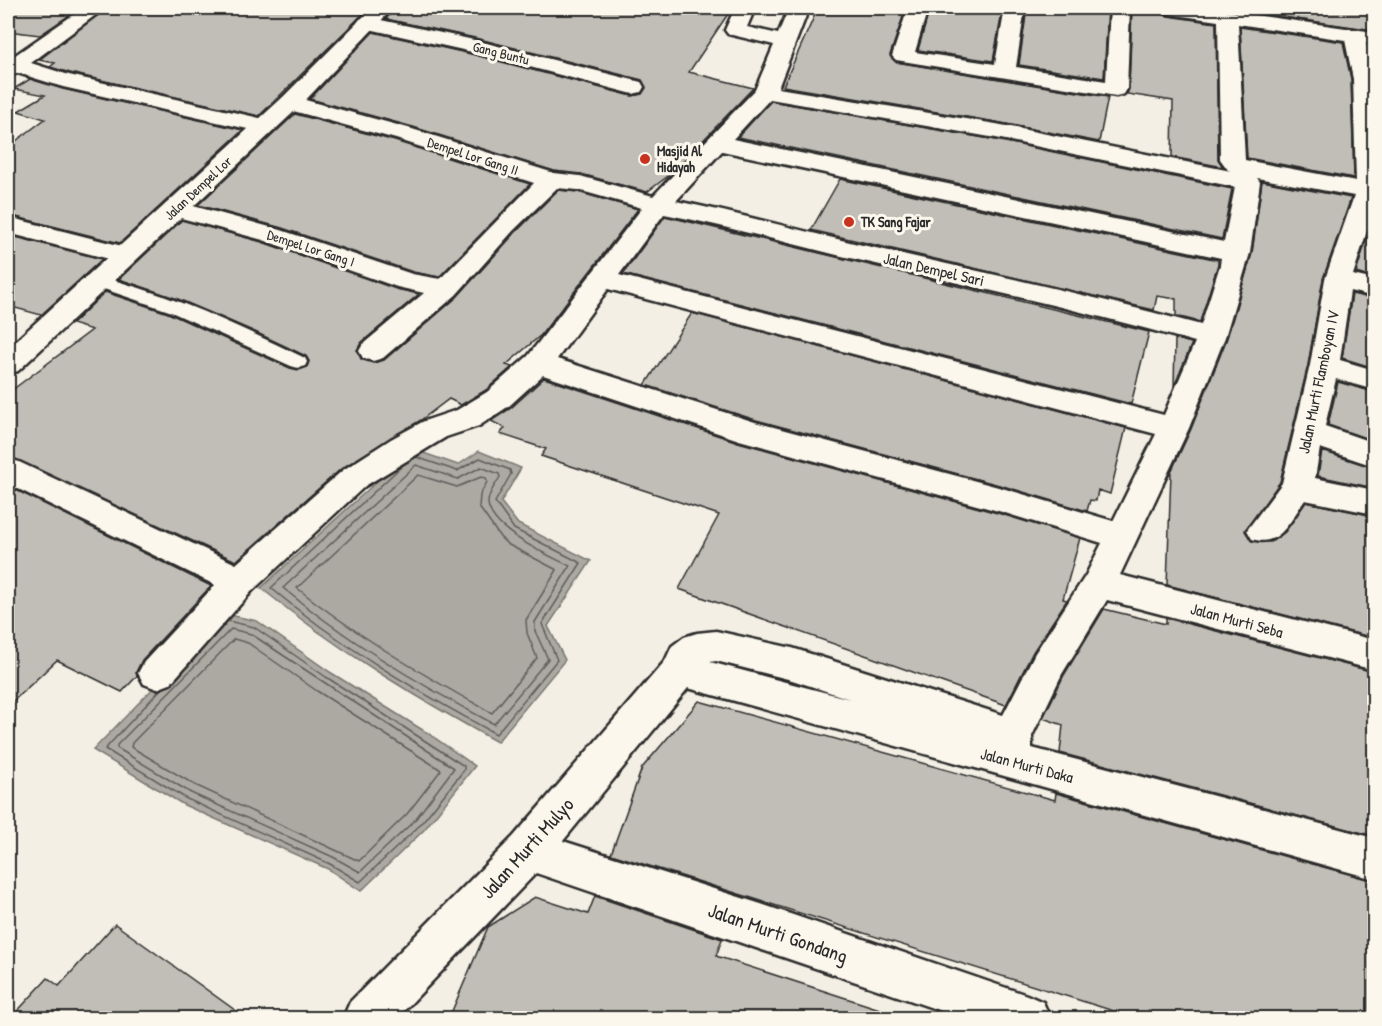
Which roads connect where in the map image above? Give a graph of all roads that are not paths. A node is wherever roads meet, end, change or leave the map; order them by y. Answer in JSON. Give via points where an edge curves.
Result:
{"nodes":[{"id":1,"x":95,"y":8,"type":"edge"},
{"id":2,"x":745,"y":8,"type":"edge"},
{"id":3,"x":799,"y":8,"type":"edge"},
{"id":4,"x":918,"y":8,"type":"edge"},
{"id":5,"x":1015,"y":8,"type":"edge"},
{"id":6,"x":1120,"y":8,"type":"edge"},
{"id":7,"x":1169,"y":8,"type":"edge"},
{"id":8,"x":375,"y":15,"type":"edge"},
{"id":9,"x":1228,"y":16,"type":"junction"},
{"id":10,"x":1364,"y":36,"type":"edge"},
{"id":11,"x":784,"y":41,"type":"junction"},
{"id":12,"x":11,"y":67,"type":"edge"},
{"id":13,"x":1004,"y":72,"type":"junction"},
{"id":14,"x":633,"y":87,"type":"dead end"},
{"id":15,"x":765,"y":92,"type":"junction"},
{"id":16,"x":290,"y":103,"type":"junction"},
{"id":17,"x":265,"y":126,"type":"junction"},
{"id":18,"x":717,"y":142,"type":"junction"},
{"id":19,"x":551,"y":180,"type":"junction"},
{"id":20,"x":1368,"y":191,"type":"junction"},
{"id":21,"x":658,"y":205,"type":"junction"},
{"id":22,"x":175,"y":209,"type":"junction"},
{"id":23,"x":8,"y":225,"type":"edge"},
{"id":24,"x":1236,"y":253,"type":"junction"},
{"id":25,"x":125,"y":255,"type":"junction"},
{"id":26,"x":601,"y":279,"type":"junction"},
{"id":27,"x":1338,"y":279,"type":"junction"},
{"id":28,"x":99,"y":281,"type":"junction"},
{"id":29,"x":1374,"y":288,"type":"edge"},
{"id":30,"x":446,"y":289,"type":"junction"},
{"id":31,"x":1211,"y":337,"type":"junction"},
{"id":32,"x":373,"y":351,"type":"dead end"},
{"id":33,"x":298,"y":362,"type":"dead end"},
{"id":34,"x":538,"y":363,"type":"junction"},
{"id":35,"x":8,"y":364,"type":"edge"},
{"id":36,"x":1325,"y":365,"type":"junction"},
{"id":37,"x":1374,"y":380,"type":"edge"},
{"id":38,"x":1174,"y":428,"type":"junction"},
{"id":39,"x":1308,"y":432,"type":"junction"},
{"id":40,"x":1374,"y":455,"type":"edge"},
{"id":41,"x":8,"y":470,"type":"edge"},
{"id":42,"x":1297,"y":486,"type":"junction"},
{"id":43,"x":1374,"y":502,"type":"edge"},
{"id":44,"x":1263,"y":530,"type":"dead end"},
{"id":45,"x":1121,"y":536,"type":"junction"},
{"id":46,"x":240,"y":581,"type":"junction"},
{"id":47,"x":1099,"y":584,"type":"junction"},
{"id":48,"x":1374,"y":656,"type":"edge"},
{"id":49,"x":680,"y":670,"type":"joint"},
{"id":50,"x":157,"y":673,"type":"dead end"},
{"id":51,"x":1013,"y":749,"type":"junction"},
{"id":52,"x":529,"y":850,"type":"junction"},
{"id":53,"x":1374,"y":859,"type":"edge"},
{"id":54,"x":366,"y":1018,"type":"edge"},
{"id":55,"x":1027,"y":1018,"type":"edge"}],
"edges":[{"from":1,"to":12,"type":"street"},
{"from":2,"to":11,"type":"street","via":[[735,30]]},
{"from":3,"to":11,"type":"street"},
{"from":4,"to":13,"type":"street","via":[[903,56]]},
{"from":5,"to":13,"type":"street"},
{"from":6,"to":13,"type":"street","via":[[1116,89]]},
{"from":7,"to":9,"type":"street"},
{"from":8,"to":14,"type":"street","name":"Gang Buntu","via":[[474,46]]},
{"from":8,"to":16,"type":"street","name":"Jalan Dempel Lor"},
{"from":9,"to":10,"type":"street"},
{"from":9,"to":20,"type":"street","via":[[1229,106],[1232,159],[1236,165]]},
{"from":10,"to":20,"type":"street","name":"Jalan Murti Flamboyan IV"},
{"from":11,"to":15,"type":"street"},
{"from":12,"to":17,"type":"street"},
{"from":15,"to":18,"type":"street"},
{"from":15,"to":24,"type":"street","via":[[996,131],[1248,182]]},
{"from":16,"to":17,"type":"street","name":"Jalan Dempel Lor"},
{"from":16,"to":19,"type":"street","name":"Dempel Lor Gang II"},
{"from":17,"to":22,"type":"street","name":"Jalan Dempel Lor"},
{"from":18,"to":21,"type":"street"},
{"from":18,"to":24,"type":"street"},
{"from":19,"to":21,"type":"street","name":"Dempel Lor Gang II","via":[[580,183]]},
{"from":19,"to":30,"type":"street"},
{"from":20,"to":27,"type":"street","name":"Jalan Murti Flamboyan IV"},
{"from":21,"to":26,"type":"street"},
{"from":21,"to":31,"type":"street","name":"Jalan Dempel Sari","via":[[736,220]]},
{"from":22,"to":25,"type":"street","name":"Jalan Dempel Lor"},
{"from":22,"to":30,"type":"street","name":"Dempel Lor Gang I","via":[[272,235],[407,281]]},
{"from":23,"to":25,"type":"street"},
{"from":24,"to":31,"type":"street"},
{"from":25,"to":28,"type":"street","name":"Jalan Dempel Lor"},
{"from":26,"to":34,"type":"street"},
{"from":26,"to":38,"type":"street"},
{"from":27,"to":29,"type":"street"},
{"from":27,"to":36,"type":"street","name":"Jalan Murti Flamboyan IV"},
{"from":28,"to":33,"type":"lane","via":[[225,328]]},
{"from":28,"to":35,"type":"street","name":"Jalan Dempel Lor"},
{"from":30,"to":32,"type":"street"},
{"from":31,"to":38,"type":"street"},
{"from":34,"to":45,"type":"street","via":[[750,432]]},
{"from":34,"to":46,"type":"street","via":[[498,399],[468,418],[435,429],[354,478]]},
{"from":36,"to":37,"type":"street"},
{"from":36,"to":39,"type":"street","name":"Jalan Murti Flamboyan IV"},
{"from":38,"to":45,"type":"street"},
{"from":39,"to":40,"type":"street"},
{"from":39,"to":42,"type":"street","name":"Jalan Murti Flamboyan IV"},
{"from":41,"to":46,"type":"street"},
{"from":42,"to":43,"type":"street"},
{"from":42,"to":44,"type":"street","name":"Jalan Murti Flamboyan IV"},
{"from":45,"to":47,"type":"street"},
{"from":46,"to":50,"type":"street"},
{"from":47,"to":48,"type":"street","name":"Jalan Murti Seba"},
{"from":47,"to":51,"type":"street","via":[[1048,664]]},
{"from":49,"to":51,"type":"street","name":"Jalan Murti Daka"},
{"from":49,"to":52,"type":"street","name":"Jalan Murti Mulyo"},
{"from":51,"to":53,"type":"street","name":"Jalan Murti Daka"},
{"from":52,"to":54,"type":"street","name":"Jalan Murti Mulyo"},
{"from":52,"to":55,"type":"street","name":"Jalan Murti Gondang"}]}
